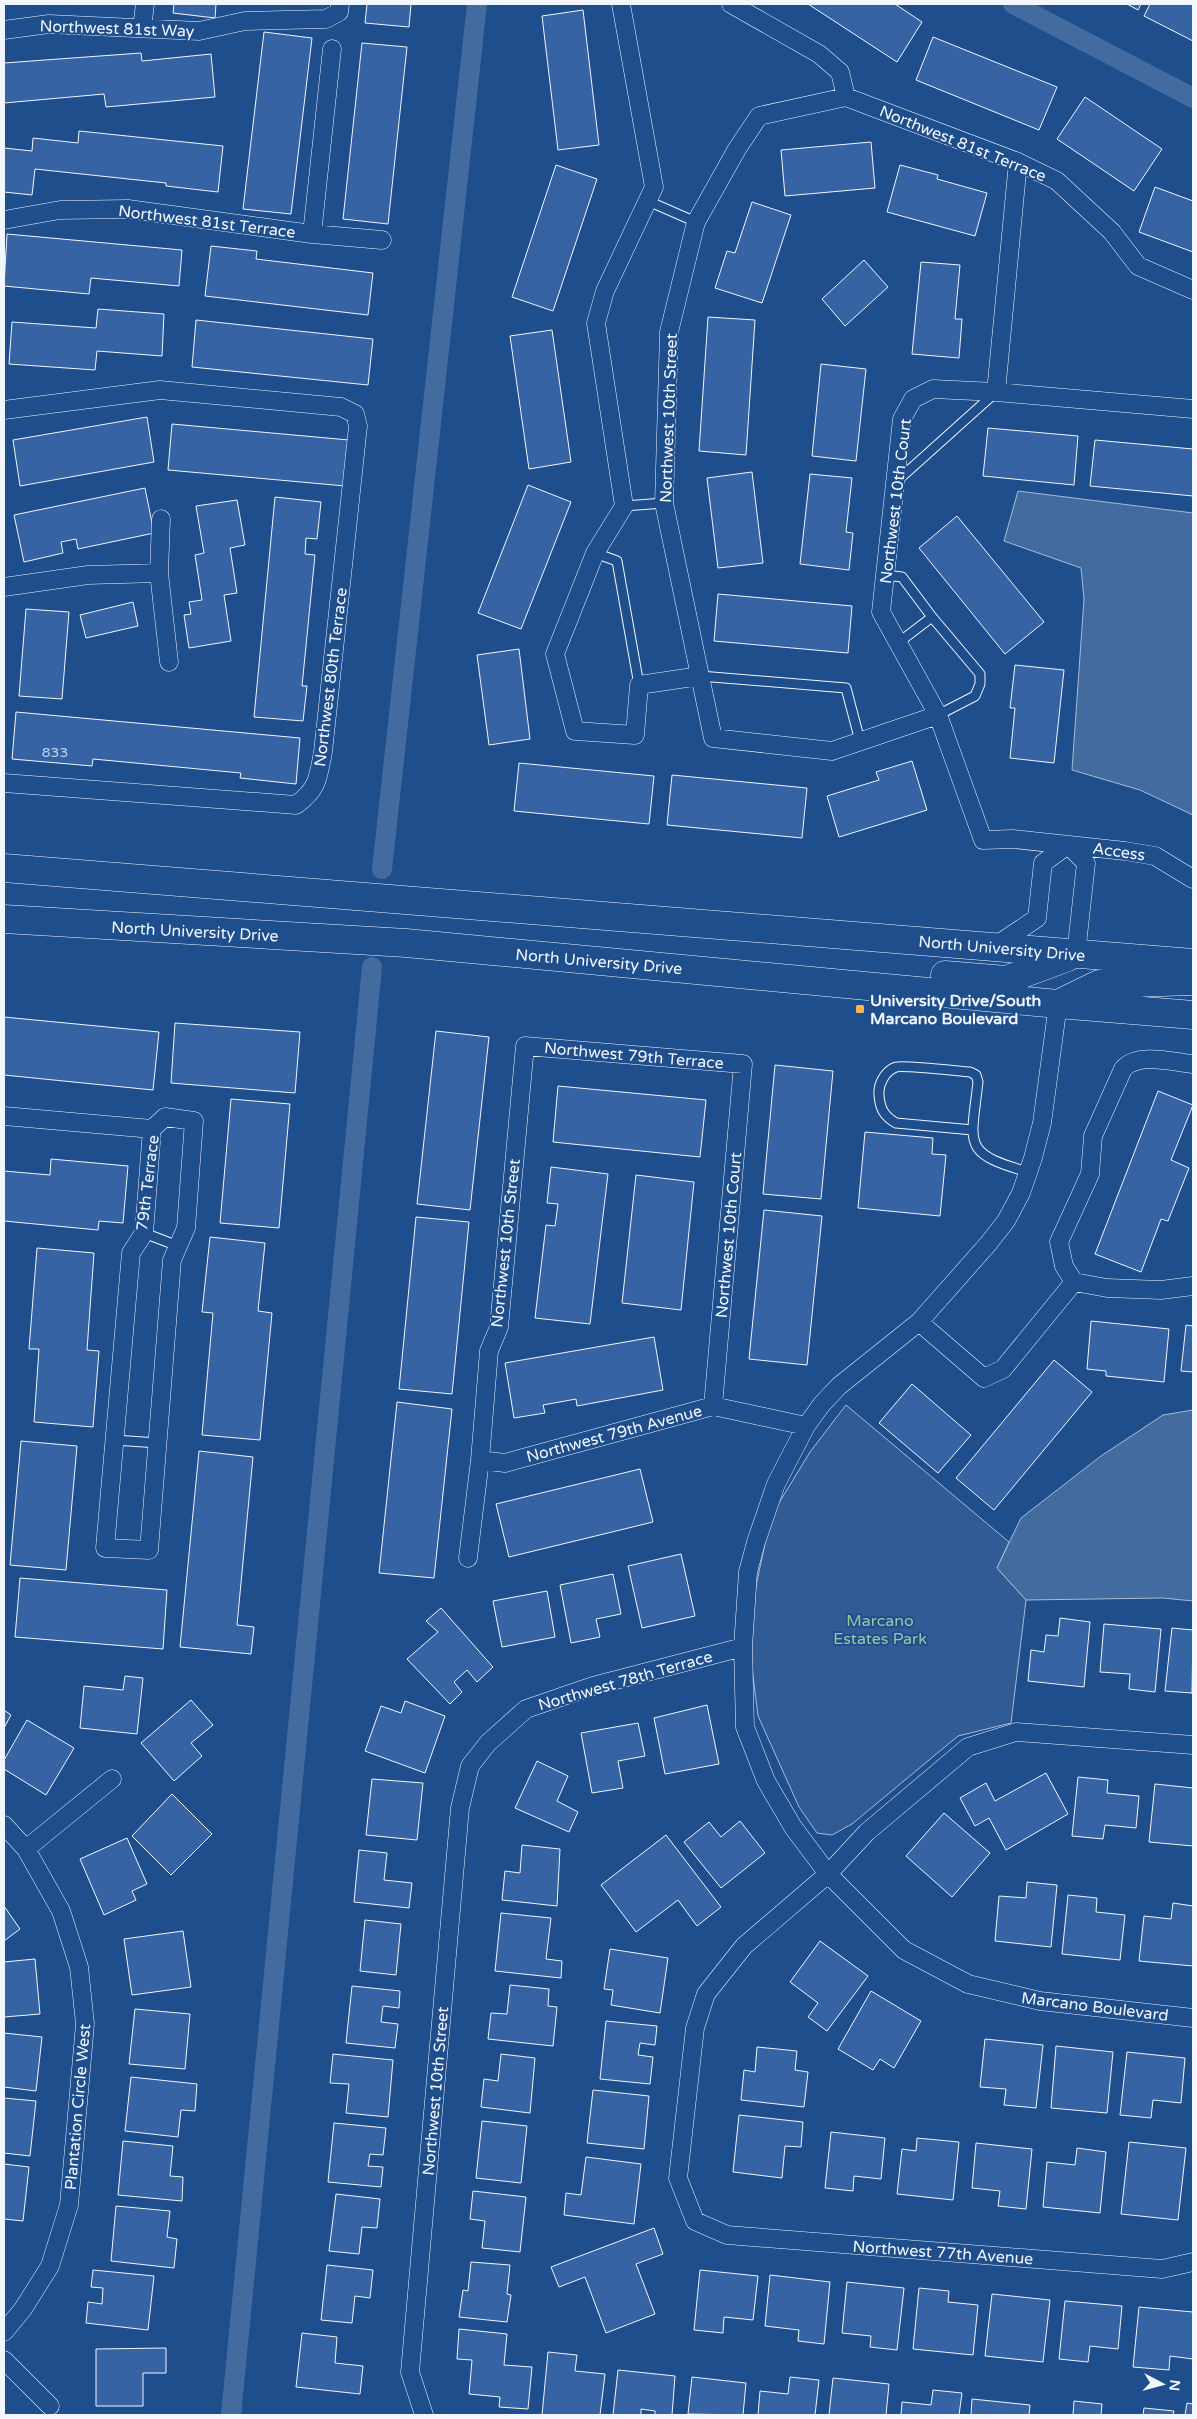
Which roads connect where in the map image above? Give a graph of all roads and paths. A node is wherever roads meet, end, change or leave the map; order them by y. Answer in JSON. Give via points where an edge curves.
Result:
{"nodes":[{"id":1,"x":145,"y":4,"type":"edge"},
{"id":2,"x":340,"y":4,"type":"edge"},
{"id":3,"x":621,"y":4,"type":"edge"},
{"id":4,"x":731,"y":4,"type":"edge"},
{"id":5,"x":142,"y":28,"type":"junction"},
{"id":6,"x":4,"y":30,"type":"edge"},
{"id":7,"x":332,"y":49,"type":"dead end"},
{"id":8,"x":846,"y":97,"type":"junction"},
{"id":9,"x":1018,"y":162,"type":"junction"},
{"id":10,"x":651,"y":194,"type":"junction"},
{"id":11,"x":4,"y":220,"type":"edge"},
{"id":12,"x":696,"y":222,"type":"junction"},
{"id":13,"x":312,"y":234,"type":"junction"},
{"id":14,"x":382,"y":240,"type":"dead end"},
{"id":15,"x":1193,"y":290,"type":"edge"},
{"id":16,"x":996,"y":392,"type":"junction"},
{"id":17,"x":1193,"y":409,"type":"edge"},
{"id":18,"x":4,"y":410,"type":"edge"},
{"id":19,"x":895,"y":483,"type":"junction"},
{"id":20,"x":664,"y":503,"type":"junction"},
{"id":21,"x":624,"y":506,"type":"junction"},
{"id":22,"x":161,"y":519,"type":"dead end"},
{"id":23,"x":595,"y":553,"type":"junction"},
{"id":24,"x":159,"y":573,"type":"junction"},
{"id":25,"x":885,"y":575,"type":"junction"},
{"id":26,"x":4,"y":587,"type":"edge"},
{"id":27,"x":932,"y":617,"type":"junction"},
{"id":28,"x":898,"y":643,"type":"junction"},
{"id":29,"x":169,"y":662,"type":"dead end"},
{"id":30,"x":700,"y":676,"type":"junction"},
{"id":31,"x":639,"y":685,"type":"junction"},
{"id":32,"x":938,"y":715,"type":"junction"},
{"id":33,"x":860,"y":742,"type":"junction"},
{"id":34,"x":4,"y":783,"type":"edge"},
{"id":35,"x":982,"y":840,"type":"joint"},
{"id":36,"x":1068,"y":845,"type":"junction"},
{"id":37,"x":4,"y":868,"type":"edge"},
{"id":38,"x":1193,"y":879,"type":"edge"},
{"id":39,"x":4,"y":919,"type":"edge"},
{"id":40,"x":994,"y":947,"type":"junction"},
{"id":41,"x":1076,"y":954,"type":"junction"},
{"id":42,"x":1193,"y":963,"type":"edge"},
{"id":43,"x":742,"y":975,"type":"junction"},
{"id":44,"x":1193,"y":981,"type":"edge"},
{"id":45,"x":1058,"y":1004,"type":"junction"},
{"id":46,"x":1193,"y":1015,"type":"edge"},
{"id":47,"x":525,"y":1046,"type":"joint"},
{"id":48,"x":743,"y":1064,"type":"joint"},
{"id":49,"x":1193,"y":1064,"type":"edge"},
{"id":50,"x":4,"y":1116,"type":"edge"},
{"id":51,"x":152,"y":1129,"type":"junction"},
{"id":52,"x":973,"y":1130,"type":"junction"},
{"id":53,"x":1028,"y":1172,"type":"junction"},
{"id":54,"x":144,"y":1233,"type":"junction"},
{"id":55,"x":178,"y":1246,"type":"junction"},
{"id":56,"x":1074,"y":1282,"type":"junction"},
{"id":57,"x":1193,"y":1286,"type":"edge"},
{"id":58,"x":920,"y":1322,"type":"junction"},
{"id":59,"x":713,"y":1406,"type":"junction"},
{"id":60,"x":806,"y":1426,"type":"junction"},
{"id":61,"x":114,"y":1440,"type":"junction"},
{"id":62,"x":158,"y":1443,"type":"junction"},
{"id":63,"x":480,"y":1460,"type":"junction"},
{"id":64,"x":468,"y":1558,"type":"dead end"},
{"id":65,"x":743,"y":1647,"type":"junction"},
{"id":66,"x":1193,"y":1745,"type":"edge"},
{"id":67,"x":470,"y":1766,"type":"joint"},
{"id":68,"x":112,"y":1780,"type":"dead end"},
{"id":69,"x":4,"y":1825,"type":"edge"},
{"id":70,"x":26,"y":1849,"type":"junction"},
{"id":71,"x":828,"y":1874,"type":"junction"},
{"id":72,"x":1193,"y":2018,"type":"edge"},
{"id":73,"x":1193,"y":2262,"type":"edge"},
{"id":74,"x":4,"y":2332,"type":"edge"},
{"id":75,"x":4,"y":2360,"type":"edge"},
{"id":76,"x":50,"y":2406,"type":"dead end"},
{"id":77,"x":424,"y":2415,"type":"edge"}],
"edges":[{"from":1,"to":5,"type":"street"},
{"from":2,"to":5,"type":"street","name":"Northwest 81st Way","via":[[339,12],[326,19],[245,21],[199,31]]},
{"from":3,"to":10,"type":"street"},
{"from":4,"to":8,"type":"street","via":[[819,54],[840,72]]},
{"from":5,"to":6,"type":"street","name":"Northwest 81st Way","via":[[49,24]]},
{"from":7,"to":13,"type":"street"},
{"from":8,"to":9,"type":"street","name":"Northwest 81st Terrace"},
{"from":8,"to":12,"type":"street","name":"Northwest 10th Street","via":[[759,116]]},
{"from":9,"to":15,"type":"street","name":"Northwest 81st Terrace","via":[[1057,181],[1079,200],[1112,232],[1138,266]]},
{"from":9,"to":16,"type":"street"},
{"from":10,"to":12,"type":"lane"},
{"from":10,"to":21,"type":"street","via":[[605,291],[596,323]]},
{"from":11,"to":13,"type":"street","name":"Northwest 81st Terrace","via":[[60,210],[128,209]]},
{"from":12,"to":20,"type":"street","name":"Northwest 10th Street","via":[[669,332]]},
{"from":13,"to":14,"type":"street","name":"Northwest 81st Terrace"},
{"from":16,"to":17,"type":"street","name":"Northwest 10th Court"},
{"from":16,"to":19,"type":"lane"},
{"from":16,"to":19,"type":"street","name":"Northwest 10th Court","via":[[934,389],[913,399],[902,419]]},
{"from":18,"to":34,"type":"street","name":"Northwest 80th Terrace","via":[[160,390],[342,407],[355,414],[358,426],[323,752],[318,778],[310,795],[296,805]]},
{"from":19,"to":25,"type":"street","name":"Northwest 10th Court"},
{"from":20,"to":21,"type":"lane"},
{"from":20,"to":30,"type":"street","name":"Northwest 10th Street"},
{"from":21,"to":23,"type":"street"},
{"from":22,"to":24,"type":"street"},
{"from":23,"to":31,"type":"lane","via":[[617,561]]},
{"from":23,"to":31,"type":"street","via":[[555,654],[575,731],[635,735]]},
{"from":24,"to":26,"type":"street","via":[[88,575]]},
{"from":24,"to":29,"type":"street"},
{"from":25,"to":27,"type":"lane","via":[[902,577]]},
{"from":25,"to":28,"type":"street","name":"Northwest 10th Court","via":[[881,612]]},
{"from":27,"to":28,"type":"lane"},
{"from":27,"to":32,"type":"lane","via":[[980,674],[975,696]]},
{"from":28,"to":32,"type":"street","name":"Northwest 10th Court"},
{"from":30,"to":31,"type":"street"},
{"from":30,"to":33,"type":"lane","via":[[846,688]]},
{"from":30,"to":33,"type":"street","via":[[713,738],[832,751]]},
{"from":32,"to":33,"type":"street"},
{"from":32,"to":35,"type":"street","name":"Northwest 10th Court"},
{"from":35,"to":36,"type":"street","name":"Access","via":[[1013,839]]},
{"from":36,"to":38,"type":"street","name":"Access","via":[[1155,856]]},
{"from":36,"to":40,"type":"street","via":[[1042,863],[1037,918]]},
{"from":36,"to":41,"type":"street","name":"Access","via":[[1086,863]]},
{"from":37,"to":40,"type":"main road","name":"North University Drive"},
{"from":39,"to":43,"type":"main road","name":"North University Drive","via":[[406,943]]},
{"from":40,"to":41,"type":"main road","name":"North University Drive"},
{"from":41,"to":42,"type":"main road","name":"North University Drive"},
{"from":41,"to":43,"type":"main road","via":[[1006,980],[762,964],[753,966]]},
{"from":43,"to":45,"type":"main road","name":"North University Drive"},
{"from":44,"to":45,"type":"main road","via":[[1099,984]]},
{"from":45,"to":46,"type":"main road","name":"North University Drive"},
{"from":45,"to":53,"type":"street","name":"Marcano Boulevard","via":[[1042,1123]]},
{"from":47,"to":48,"type":"street","name":"Northwest 79th Terrace"},
{"from":47,"to":63,"type":"street","name":"Northwest 10th Street","via":[[499,1327],[489,1351]]},
{"from":48,"to":59,"type":"street","name":"Northwest 10th Court"},
{"from":49,"to":56,"type":"street","via":[[1141,1059],[1130,1061],[1123,1069],[1093,1136],[1090,1174],[1059,1242],[1064,1266]]},
{"from":50,"to":51,"type":"street"},
{"from":51,"to":54,"type":"street","name":"79th Terrace"},
{"from":51,"to":55,"type":"street","name":"79th Terrace","via":[[165,1117],[194,1121],[186,1228]]},
{"from":52,"to":52,"type":"lane","via":[[978,1082],[976,1075],[970,1072],[897,1067],[886,1074],[878,1088],[879,1104],[885,1117],[896,1123]]},
{"from":52,"to":53,"type":"lane","via":[[977,1148],[985,1157]]},
{"from":53,"to":58,"type":"street","name":"Marcano Boulevard","via":[[1006,1221]]},
{"from":54,"to":55,"type":"lane"},
{"from":54,"to":61,"type":"street","name":"79th Terrace","via":[[131,1253]]},
{"from":55,"to":62,"type":"street","name":"79th Terrace","via":[[172,1260]]},
{"from":56,"to":57,"type":"street","via":[[1125,1289],[1161,1290]]},
{"from":56,"to":58,"type":"street","via":[[1003,1369],[984,1378]]},
{"from":58,"to":60,"type":"street","name":"Marcano Boulevard","via":[[838,1386]]},
{"from":59,"to":60,"type":"street","name":"Northwest 79th Avenue"},
{"from":59,"to":63,"type":"street","name":"Northwest 79th Avenue","via":[[505,1463]]},
{"from":60,"to":65,"type":"street","name":"Marcano Boulevard","via":[[776,1484],[756,1542],[748,1572]]},
{"from":61,"to":62,"type":"lane"},
{"from":61,"to":62,"type":"street","name":"79th Terrace","via":[[105,1548],[149,1550]]},
{"from":63,"to":64,"type":"street","name":"Northwest 10th Street"},
{"from":65,"to":67,"type":"street","name":"Northwest 78th Terrace","via":[[593,1686],[526,1709],[488,1743]]},
{"from":65,"to":71,"type":"street","name":"Marcano Boulevard","via":[[745,1727],[766,1781],[793,1828]]},
{"from":66,"to":71,"type":"street","via":[[1016,1732],[968,1747],[867,1832]]},
{"from":67,"to":77,"type":"street","name":"Northwest 10th Street","via":[[460,1808],[410,2372]]},
{"from":68,"to":70,"type":"street"},
{"from":69,"to":70,"type":"street","name":"Plantation Circle West"},
{"from":70,"to":74,"type":"street","name":"Plantation Circle West","via":[[61,1911],[79,1967],[85,2024],[69,2205],[50,2266]]},
{"from":71,"to":72,"type":"street","name":"Marcano Boulevard","via":[[904,1950],[968,1984],[1040,2002]]},
{"from":71,"to":73,"type":"street","name":"Northwest 77th Avenue","via":[[744,1946],[706,1994],[695,2028],[678,2178],[695,2221],[727,2235],[1162,2269]]},
{"from":75,"to":76,"type":"street"}]}
